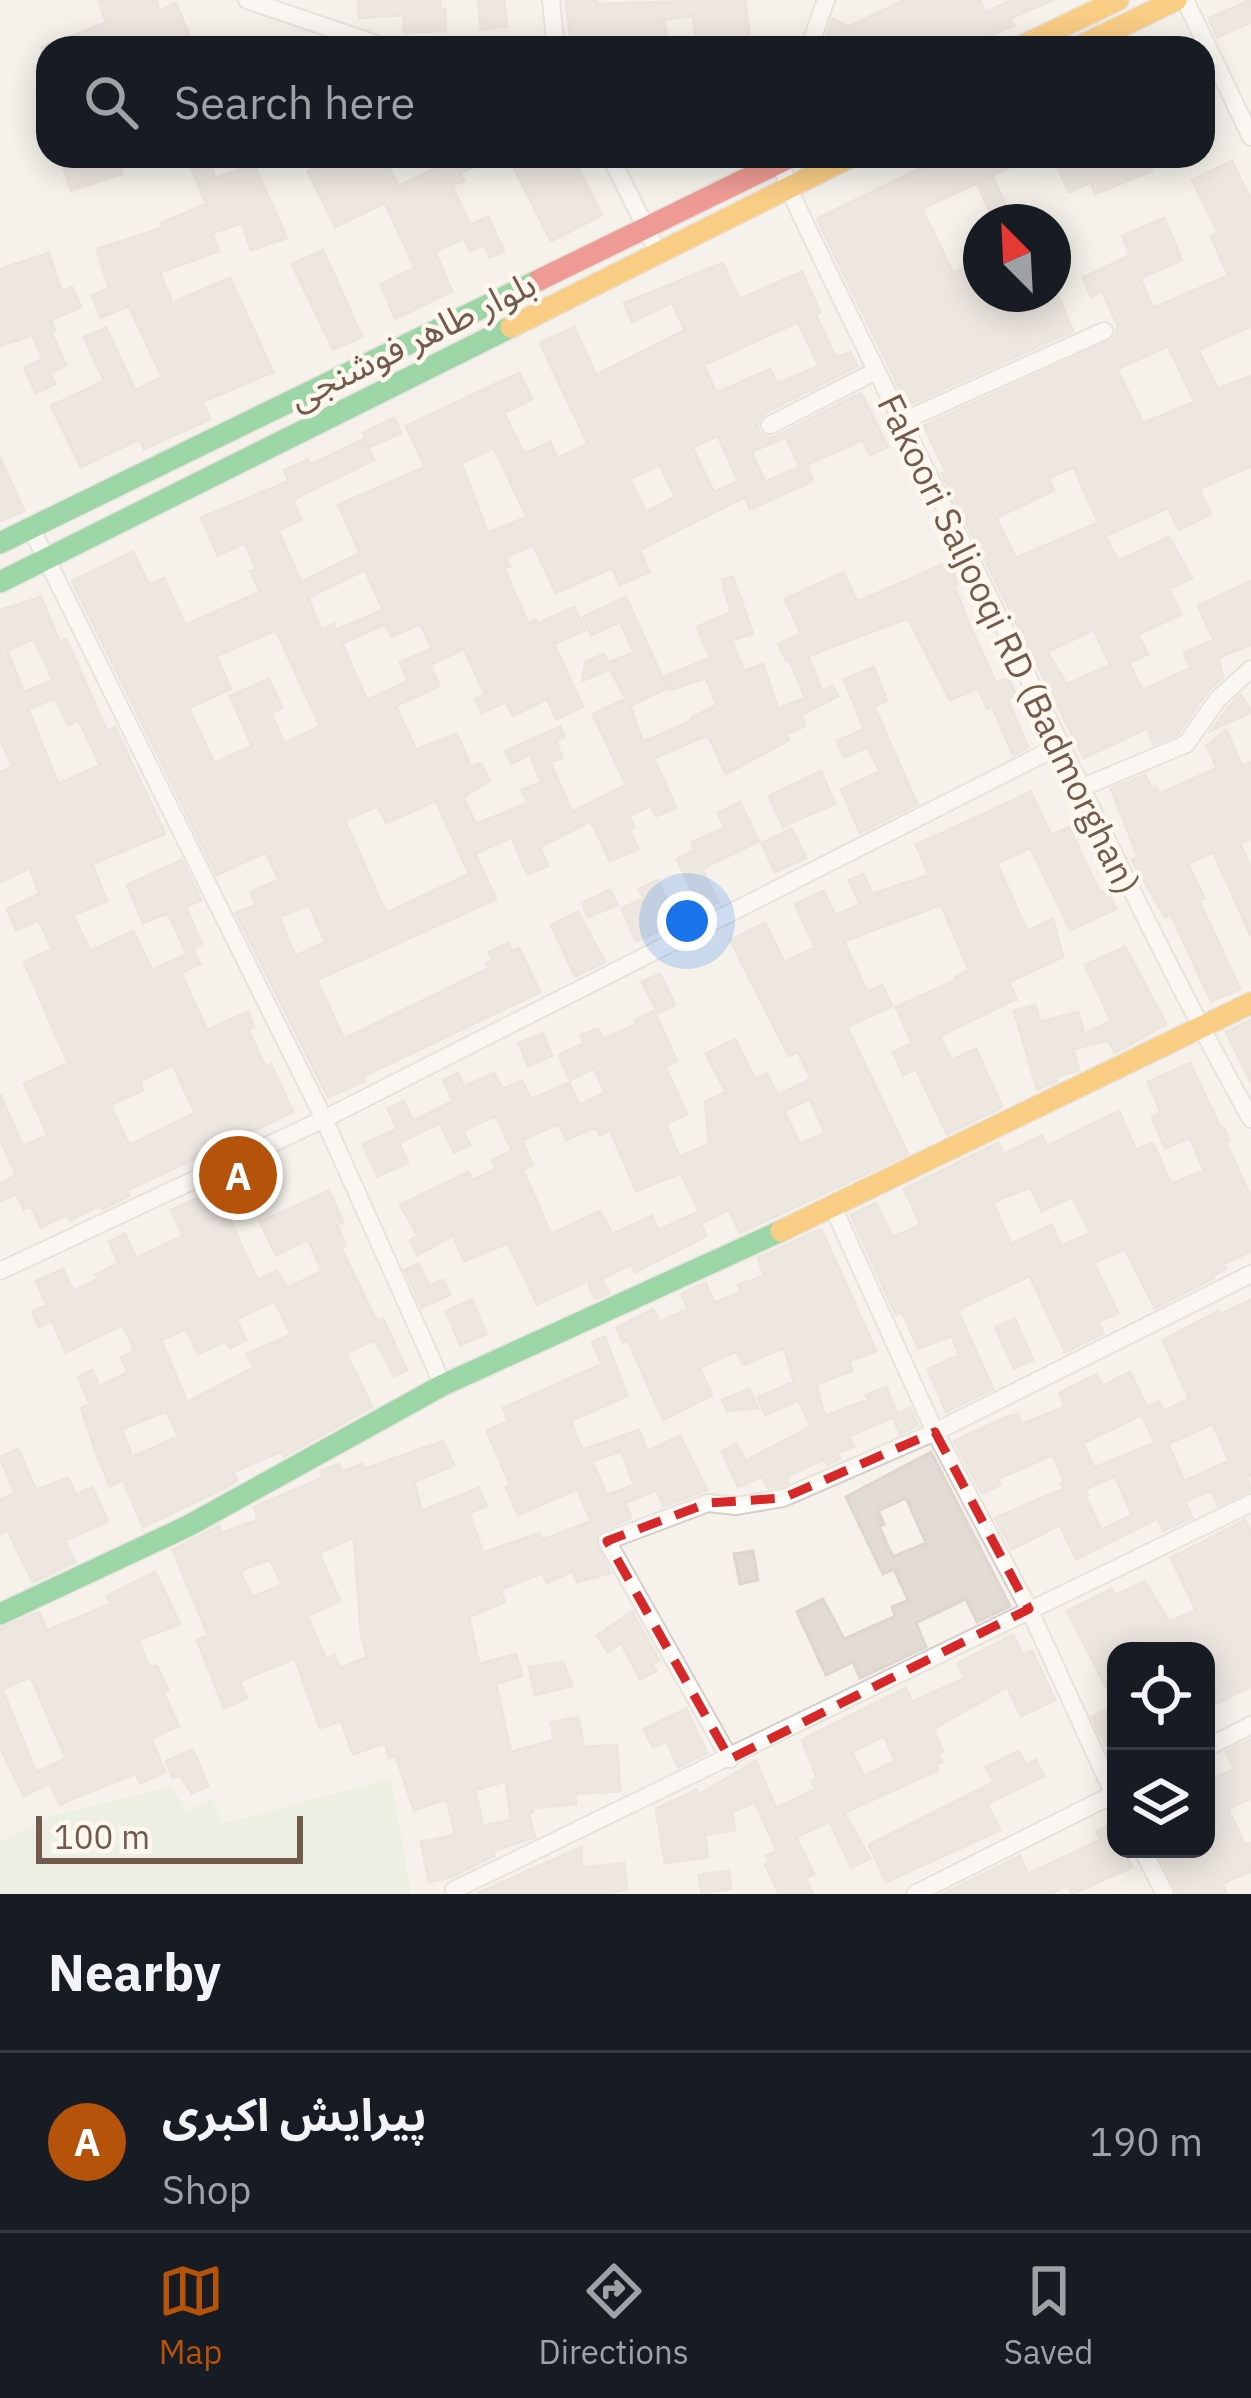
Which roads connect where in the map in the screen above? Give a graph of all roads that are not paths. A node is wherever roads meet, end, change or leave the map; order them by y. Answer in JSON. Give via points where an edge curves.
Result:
{"nodes":[{"id":1,"x":247,"y":0,"type":"edge"},
{"id":2,"x":551,"y":0,"type":"edge"},
{"id":3,"x":826,"y":0,"type":"edge"},
{"id":4,"x":1118,"y":0,"type":"edge"},
{"id":5,"x":1180,"y":0,"type":"edge"},
{"id":6,"x":353,"y":36,"type":"edge"},
{"id":7,"x":555,"y":36,"type":"edge"},
{"id":8,"x":813,"y":36,"type":"edge"},
{"id":9,"x":1043,"y":36,"type":"edge"},
{"id":10,"x":1102,"y":36,"type":"edge"},
{"id":11,"x":1199,"y":36,"type":"edge"},
{"id":12,"x":1215,"y":68,"type":"edge"},
{"id":13,"x":1251,"y":137,"type":"edge"},
{"id":14,"x":616,"y":168,"type":"edge"},
{"id":15,"x":764,"y":168,"type":"edge"},
{"id":16,"x":786,"y":168,"type":"edge"},
{"id":17,"x":827,"y":168,"type":"edge"},
{"id":18,"x":788,"y":187,"type":"junction"},
{"id":19,"x":645,"y":226,"type":"junction"},
{"id":20,"x":659,"y":254,"type":"junction"},
{"id":21,"x":1104,"y":331,"type":"dead end"},
{"id":22,"x":874,"y":372,"type":"junction"},
{"id":23,"x":901,"y":422,"type":"junction"},
{"id":24,"x":770,"y":425,"type":"dead end"},
{"id":25,"x":31,"y":528,"type":"junction"},
{"id":26,"x":0,"y":543,"type":"edge"},
{"id":27,"x":49,"y":558,"type":"junction"},
{"id":28,"x":0,"y":582,"type":"edge"},
{"id":29,"x":1251,"y":669,"type":"edge"},
{"id":30,"x":1061,"y":745,"type":"junction"},
{"id":31,"x":1081,"y":788,"type":"junction"},
{"id":32,"x":1251,"y":1004,"type":"edge"},
{"id":33,"x":1201,"y":1029,"type":"junction"},
{"id":34,"x":324,"y":1119,"type":"junction"},
{"id":35,"x":1251,"y":1119,"type":"edge"},
{"id":36,"x":833,"y":1207,"type":"junction"},
{"id":37,"x":0,"y":1271,"type":"edge"},
{"id":38,"x":1251,"y":1274,"type":"edge"},
{"id":39,"x":443,"y":1385,"type":"junction"},
{"id":40,"x":934,"y":1432,"type":"junction"},
{"id":41,"x":1251,"y":1503,"type":"edge"},
{"id":42,"x":1029,"y":1610,"type":"junction"},
{"id":43,"x":0,"y":1613,"type":"edge"},
{"id":44,"x":1251,"y":1725,"type":"edge"},
{"id":45,"x":1215,"y":1743,"type":"edge"},
{"id":46,"x":730,"y":1759,"type":"junction"},
{"id":47,"x":1107,"y":1778,"type":"edge"},
{"id":48,"x":1107,"y":1799,"type":"edge"},
{"id":49,"x":1147,"y":1858,"type":"edge"},
{"id":50,"x":454,"y":1890,"type":"dead end"},
{"id":51,"x":915,"y":1894,"type":"edge"},
{"id":52,"x":1165,"y":1894,"type":"edge"}],
"edges":[{"from":1,"to":6,"type":"street"},
{"from":2,"to":7,"type":"street"},
{"from":3,"to":8,"type":"street"},
{"from":4,"to":9,"type":"street"},
{"from":5,"to":10,"type":"street"},
{"from":5,"to":11,"type":"street"},
{"from":12,"to":13,"type":"street"},
{"from":14,"to":19,"type":"street"},
{"from":15,"to":19,"type":"street","name":"بلوار طاهر فوشنجی"},
{"from":16,"to":18,"type":"street","name":"Fakoori Saljooqi RD (Badmorghan)"},
{"from":17,"to":18,"type":"street","name":"بلوار طاهر فوشنجی"},
{"from":18,"to":20,"type":"street","name":"بلوار طاهر فوشنجی"},
{"from":18,"to":22,"type":"street","name":"Fakoori Saljooqi RD (Badmorghan)"},
{"from":19,"to":20,"type":"street"},
{"from":19,"to":25,"type":"street","name":"بلوار طاهر فوشنجی"},
{"from":20,"to":27,"type":"street","name":"بلوار طاهر فوشنجی"},
{"from":21,"to":23,"type":"street"},
{"from":22,"to":23,"type":"street","name":"Fakoori Saljooqi RD (Badmorghan)"},
{"from":22,"to":24,"type":"street"},
{"from":23,"to":30,"type":"street","name":"Fakoori Saljooqi RD (Badmorghan)"},
{"from":25,"to":26,"type":"street","name":"بلوار طاهر فوشنجی"},
{"from":25,"to":27,"type":"street"},
{"from":27,"to":28,"type":"street","name":"بلوار طاهر فوشنجی"},
{"from":27,"to":34,"type":"street"},
{"from":29,"to":31,"type":"street","via":[[1186,744]]},
{"from":30,"to":31,"type":"street","name":"Fakoori Saljooqi RD (Badmorghan)"},
{"from":30,"to":34,"type":"street"},
{"from":31,"to":33,"type":"street","name":"Fakoori Saljooqi RD (Badmorghan)"},
{"from":32,"to":33,"type":"street"},
{"from":33,"to":35,"type":"street","name":"Fakoori Saljooqi RD (Badmorghan)"},
{"from":33,"to":36,"type":"street"},
{"from":34,"to":37,"type":"street"},
{"from":34,"to":39,"type":"street"},
{"from":36,"to":39,"type":"street"},
{"from":36,"to":40,"type":"street"},
{"from":38,"to":40,"type":"street"},
{"from":39,"to":43,"type":"street","via":[[188,1526]]},
{"from":40,"to":42,"type":"street"},
{"from":40,"to":46,"type":"street","via":[[784,1498],[708,1503],[607,1541]]},
{"from":41,"to":42,"type":"street"},
{"from":42,"to":46,"type":"street"},
{"from":42,"to":47,"type":"street"},
{"from":44,"to":45,"type":"street"},
{"from":46,"to":50,"type":"street"},
{"from":48,"to":51,"type":"street"},
{"from":49,"to":52,"type":"street"}]}
